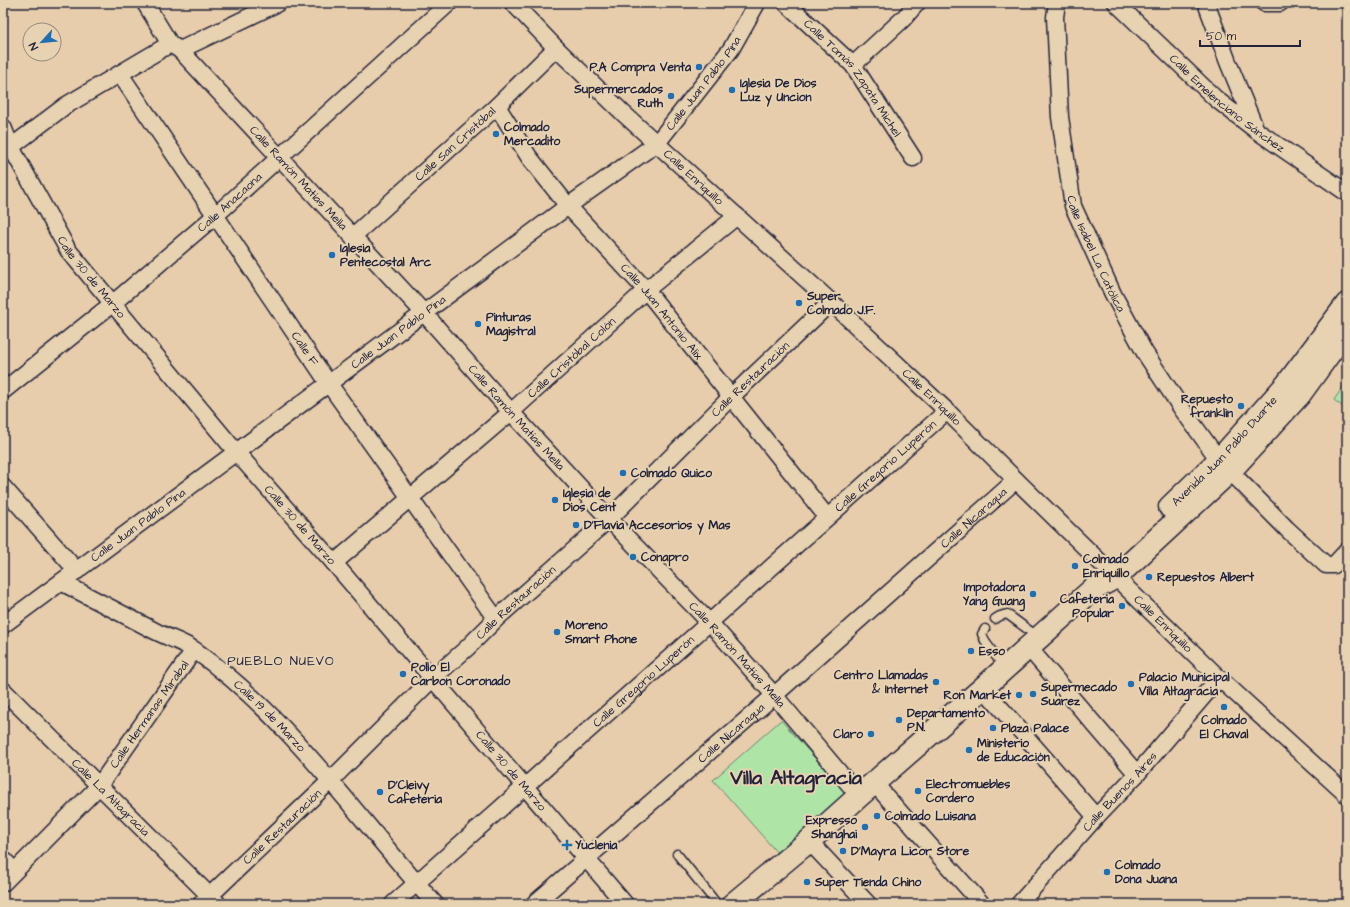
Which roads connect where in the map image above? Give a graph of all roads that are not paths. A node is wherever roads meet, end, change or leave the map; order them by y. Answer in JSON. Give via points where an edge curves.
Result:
{"nodes":[{"id":1,"x":145,"y":3,"type":"edge"},
{"id":2,"x":278,"y":3,"type":"edge"},
{"id":3,"x":449,"y":3,"type":"edge"},
{"id":4,"x":513,"y":3,"type":"edge"},
{"id":5,"x":757,"y":3,"type":"edge"},
{"id":6,"x":786,"y":3,"type":"edge"},
{"id":7,"x":916,"y":3,"type":"edge"},
{"id":8,"x":1057,"y":3,"type":"edge"},
{"id":9,"x":1116,"y":3,"type":"edge"},
{"id":10,"x":1206,"y":3,"type":"edge"},
{"id":11,"x":1264,"y":3,"type":"edge"},
{"id":12,"x":1280,"y":3,"type":"edge"},
{"id":13,"x":175,"y":47,"type":"junction"},
{"id":14,"x":556,"y":48,"type":"junction"},
{"id":15,"x":853,"y":65,"type":"junction"},
{"id":16,"x":120,"y":74,"type":"junction"},
{"id":17,"x":497,"y":106,"type":"junction"},
{"id":18,"x":3,"y":127,"type":"edge"},
{"id":19,"x":1257,"y":131,"type":"junction"},
{"id":20,"x":657,"y":143,"type":"junction"},
{"id":21,"x":11,"y":147,"type":"junction"},
{"id":22,"x":278,"y":157,"type":"junction"},
{"id":23,"x":912,"y":158,"type":"dead end"},
{"id":24,"x":1347,"y":193,"type":"edge"},
{"id":25,"x":568,"y":206,"type":"junction"},
{"id":26,"x":216,"y":215,"type":"junction"},
{"id":27,"x":737,"y":216,"type":"junction"},
{"id":28,"x":352,"y":237,"type":"junction"},
{"id":29,"x":646,"y":290,"type":"junction"},
{"id":30,"x":831,"y":302,"type":"junction"},
{"id":31,"x":112,"y":304,"type":"junction"},
{"id":32,"x":1347,"y":304,"type":"edge"},
{"id":33,"x":424,"y":313,"type":"junction"},
{"id":34,"x":1347,"y":329,"type":"edge"},
{"id":35,"x":329,"y":384,"type":"junction"},
{"id":36,"x":3,"y":391,"type":"edge"},
{"id":37,"x":731,"y":397,"type":"junction"},
{"id":38,"x":947,"y":411,"type":"junction"},
{"id":39,"x":511,"y":412,"type":"junction"},
{"id":40,"x":237,"y":453,"type":"junction"},
{"id":41,"x":1224,"y":465,"type":"junction"},
{"id":42,"x":1016,"y":480,"type":"junction"},
{"id":43,"x":3,"y":487,"type":"edge"},
{"id":44,"x":410,"y":499,"type":"junction"},
{"id":45,"x":826,"y":517,"type":"junction"},
{"id":46,"x":609,"y":519,"type":"junction"},
{"id":47,"x":1346,"y":556,"type":"edge"},
{"id":48,"x":334,"y":563,"type":"junction"},
{"id":49,"x":77,"y":570,"type":"junction"},
{"id":50,"x":1112,"y":572,"type":"junction"},
{"id":51,"x":61,"y":582,"type":"junction"},
{"id":52,"x":496,"y":619,"type":"junction"},
{"id":53,"x":995,"y":620,"type":"dead end"},
{"id":54,"x":710,"y":623,"type":"junction"},
{"id":55,"x":3,"y":625,"type":"edge"},
{"id":56,"x":985,"y":629,"type":"dead end"},
{"id":57,"x":1033,"y":642,"type":"junction"},
{"id":58,"x":194,"y":650,"type":"junction"},
{"id":59,"x":1004,"y":668,"type":"junction"},
{"id":60,"x":1219,"y":678,"type":"junction"},
{"id":61,"x":432,"y":679,"type":"junction"},
{"id":62,"x":983,"y":688,"type":"junction"},
{"id":63,"x":3,"y":690,"type":"edge"},
{"id":64,"x":774,"y":695,"type":"junction"},
{"id":65,"x":1137,"y":774,"type":"junction"},
{"id":66,"x":330,"y":781,"type":"junction"},
{"id":67,"x":99,"y":786,"type":"junction"},
{"id":68,"x":525,"y":787,"type":"junction"},
{"id":69,"x":866,"y":790,"type":"junction"},
{"id":70,"x":1347,"y":795,"type":"edge"},
{"id":71,"x":1096,"y":817,"type":"junction"},
{"id":72,"x":809,"y":841,"type":"junction"},
{"id":73,"x":676,"y":854,"type":"dead end"},
{"id":74,"x":585,"y":858,"type":"junction"},
{"id":75,"x":3,"y":859,"type":"edge"},
{"id":76,"x":14,"y":870,"type":"junction"},
{"id":77,"x":3,"y":883,"type":"edge"},
{"id":78,"x":416,"y":884,"type":"junction"},
{"id":79,"x":210,"y":901,"type":"edge"},
{"id":80,"x":393,"y":904,"type":"edge"},
{"id":81,"x":435,"y":904,"type":"edge"},
{"id":82,"x":534,"y":904,"type":"edge"},
{"id":83,"x":625,"y":904,"type":"edge"},
{"id":84,"x":717,"y":904,"type":"edge"},
{"id":85,"x":733,"y":904,"type":"edge"},
{"id":86,"x":868,"y":904,"type":"edge"},
{"id":87,"x":982,"y":904,"type":"edge"},
{"id":88,"x":1019,"y":904,"type":"edge"}],
"edges":[{"from":1,"to":13,"type":"street","name":"Calle Ramón Matías Mella"},
{"from":2,"to":13,"type":"street"},
{"from":3,"to":22,"type":"street","name":"Calle Anacaona"},
{"from":4,"to":14,"type":"street","name":"Calle Enriquillo"},
{"from":5,"to":20,"type":"street","name":"Calle Juan Pablo Pina","via":[[731,49]]},
{"from":6,"to":15,"type":"street","name":"Calle Tomás Zapata Michel"},
{"from":7,"to":15,"type":"street","via":[[903,19]]},
{"from":8,"to":41,"type":"street","name":"Calle Isabel La Católica","via":[[1055,17],[1060,117],[1073,206],[1113,294],[1145,353],[1182,409]]},
{"from":9,"to":19,"type":"street","name":"Calle Emelenciano Sánchez","via":[[1216,99]]},
{"from":10,"to":19,"type":"street"},
{"from":11,"to":12,"type":"street"},
{"from":13,"to":16,"type":"street"},
{"from":13,"to":22,"type":"street","name":"Calle Ramón Matías Mella"},
{"from":14,"to":17,"type":"street","name":"Calle San Cristóbal"},
{"from":14,"to":20,"type":"street","name":"Calle Enriquillo"},
{"from":15,"to":23,"type":"street","name":"Calle Tomás Zapata Michel"},
{"from":16,"to":21,"type":"street","via":[[66,106]]},
{"from":16,"to":26,"type":"street","name":"Calle F"},
{"from":17,"to":25,"type":"street","name":"Calle Juan Antonio Alix","via":[[529,157]]},
{"from":17,"to":28,"type":"street","name":"Calle San Cristóbal"},
{"from":18,"to":21,"type":"street","name":"Calle 30 de Marzo"},
{"from":19,"to":24,"type":"street","name":"Calle Emelenciano Sánchez"},
{"from":20,"to":25,"type":"street","name":"Calle Juan Pablo Pina"},
{"from":20,"to":27,"type":"street","name":"Calle Enriquillo"},
{"from":21,"to":31,"type":"street","name":"Calle 30 de Marzo","via":[[68,250]]},
{"from":22,"to":26,"type":"street","name":"Calle Anacaona"},
{"from":22,"to":28,"type":"street","name":"Calle Ramón Matías Mella"},
{"from":25,"to":29,"type":"street","name":"Calle Juan Antonio Alix"},
{"from":25,"to":33,"type":"street","name":"Calle Juan Pablo Pina"},
{"from":26,"to":31,"type":"street","name":"Calle Anacaona"},
{"from":26,"to":35,"type":"street","name":"Calle F"},
{"from":27,"to":29,"type":"street","name":"Calle Cristóbal Colón"},
{"from":27,"to":30,"type":"street","name":"Calle Enriquillo"},
{"from":28,"to":33,"type":"street","name":"Calle Ramón Matías Mella"},
{"from":29,"to":37,"type":"street","name":"Calle Juan Antonio Alix"},
{"from":29,"to":39,"type":"street","name":"Calle Cristóbal Colón"},
{"from":30,"to":37,"type":"street","name":"Calle Restauración"},
{"from":30,"to":38,"type":"street","name":"Calle Enriquillo"},
{"from":31,"to":36,"type":"street","name":"Calle Anacaona"},
{"from":31,"to":40,"type":"street","name":"Calle 30 de Marzo"},
{"from":32,"to":41,"type":"main road","name":"Avenida Juan Pablo Duarte"},
{"from":33,"to":35,"type":"street","name":"Calle Juan Pablo Pina"},
{"from":33,"to":39,"type":"street","name":"Calle Ramón Matías Mella"},
{"from":34,"to":41,"type":"main road","name":"Avenida Juan Pablo Duarte","via":[[1300,394]]},
{"from":35,"to":40,"type":"street","name":"Calle Juan Pablo Pina"},
{"from":35,"to":44,"type":"street","name":"Calle F"},
{"from":37,"to":45,"type":"street","name":"Calle Juan Antonio Alix"},
{"from":37,"to":46,"type":"street","name":"Calle Restauración"},
{"from":38,"to":42,"type":"street","name":"Calle Enriquillo"},
{"from":38,"to":45,"type":"street","name":"Calle Gregorio Luperón"},
{"from":39,"to":44,"type":"street","name":"Calle Cristóbal Colón"},
{"from":39,"to":46,"type":"street","name":"Calle Ramón Matías Mella"},
{"from":40,"to":48,"type":"street","name":"Calle 30 de Marzo"},
{"from":40,"to":49,"type":"street","name":"Calle Juan Pablo Pina"},
{"from":41,"to":47,"type":"street","name":"Calle Isabel La Católica","via":[[1326,565],[1334,565]]},
{"from":41,"to":50,"type":"main road","name":"Avenida Juan Pablo Duarte"},
{"from":42,"to":50,"type":"street","name":"Calle Enriquillo"},
{"from":42,"to":64,"type":"street","name":"Calle Nicaragua"},
{"from":43,"to":49,"type":"street"},
{"from":44,"to":48,"type":"street","name":"Calle Cristóbal Colón"},
{"from":44,"to":52,"type":"street","name":"Calle F"},
{"from":45,"to":54,"type":"street","name":"Calle Gregorio Luperón"},
{"from":46,"to":52,"type":"street","name":"Calle Restauración"},
{"from":46,"to":54,"type":"street","name":"Calle Ramón Matías Mella"},
{"from":48,"to":61,"type":"street","name":"Calle 30 de Marzo"},
{"from":49,"to":51,"type":"street","name":"Calle Juan Pablo Pina"},
{"from":50,"to":57,"type":"main road","name":"Avenida Juan Pablo Duarte"},
{"from":50,"to":60,"type":"street","name":"Calle Enriquillo"},
{"from":51,"to":55,"type":"street","name":"Calle Juan Pablo Pina"},
{"from":51,"to":58,"type":"street","name":"Calle 19 de Marzo"},
{"from":52,"to":61,"type":"street","name":"Calle Restauración"},
{"from":53,"to":57,"type":"lane","via":[[1007,614]]},
{"from":54,"to":64,"type":"street","name":"Calle Ramón Matías Mella"},
{"from":54,"to":68,"type":"street","name":"Calle Gregorio Luperón"},
{"from":56,"to":59,"type":"lane","via":[[982,634],[984,639]]},
{"from":57,"to":59,"type":"main road","name":"Avenida Juan Pablo Duarte"},
{"from":57,"to":65,"type":"street"},
{"from":58,"to":66,"type":"street","name":"Calle 19 de Marzo","via":[[262,705]]},
{"from":58,"to":67,"type":"street","name":"Calle Hermanas Mirabal"},
{"from":59,"to":62,"type":"main road","name":"Avenida Juan Pablo Duarte"},
{"from":60,"to":65,"type":"street","name":"Calle Buenos Aires"},
{"from":60,"to":70,"type":"street","name":"Calle Enriquillo"},
{"from":61,"to":66,"type":"street","name":"Calle Restauración"},
{"from":61,"to":68,"type":"street","name":"Calle 30 de Marzo"},
{"from":62,"to":69,"type":"main road","name":"Avenida Juan Pablo Duarte"},
{"from":62,"to":71,"type":"street"},
{"from":63,"to":67,"type":"street","name":"Calle La Altagracia"},
{"from":64,"to":69,"type":"street","name":"Calle Ramón Matías Mella"},
{"from":64,"to":74,"type":"street","name":"Calle Nicaragua"},
{"from":65,"to":71,"type":"street","name":"Calle Buenos Aires"},
{"from":66,"to":78,"type":"street","name":"Calle 19 de Marzo"},
{"from":66,"to":79,"type":"street","name":"Calle Restauración"},
{"from":67,"to":76,"type":"street","name":"Calle Hermanas Mirabal"},
{"from":67,"to":79,"type":"street","name":"Calle La Altagracia"},
{"from":68,"to":74,"type":"street","name":"Calle 30 de Marzo"},
{"from":68,"to":78,"type":"street","name":"Calle Gregorio Luperón"},
{"from":69,"to":72,"type":"main road","name":"Avenida Juan Pablo Duarte"},
{"from":69,"to":87,"type":"street","name":"Calle Ramón Matías Mella"},
{"from":71,"to":88,"type":"street","name":"Calle Buenos Aires"},
{"from":72,"to":85,"type":"main road","name":"Avenida Juan Pablo Duarte"},
{"from":72,"to":86,"type":"street"},
{"from":73,"to":84,"type":"lane"},
{"from":74,"to":82,"type":"street","name":"Calle Nicaragua"},
{"from":74,"to":83,"type":"street","name":"Calle 30 de Marzo"},
{"from":75,"to":76,"type":"street"},
{"from":76,"to":77,"type":"street","name":"Calle Hermanas Mirabal"},
{"from":78,"to":80,"type":"street","name":"Calle Gregorio Luperón"},
{"from":78,"to":81,"type":"street","name":"Calle 19 de Marzo"}]}
